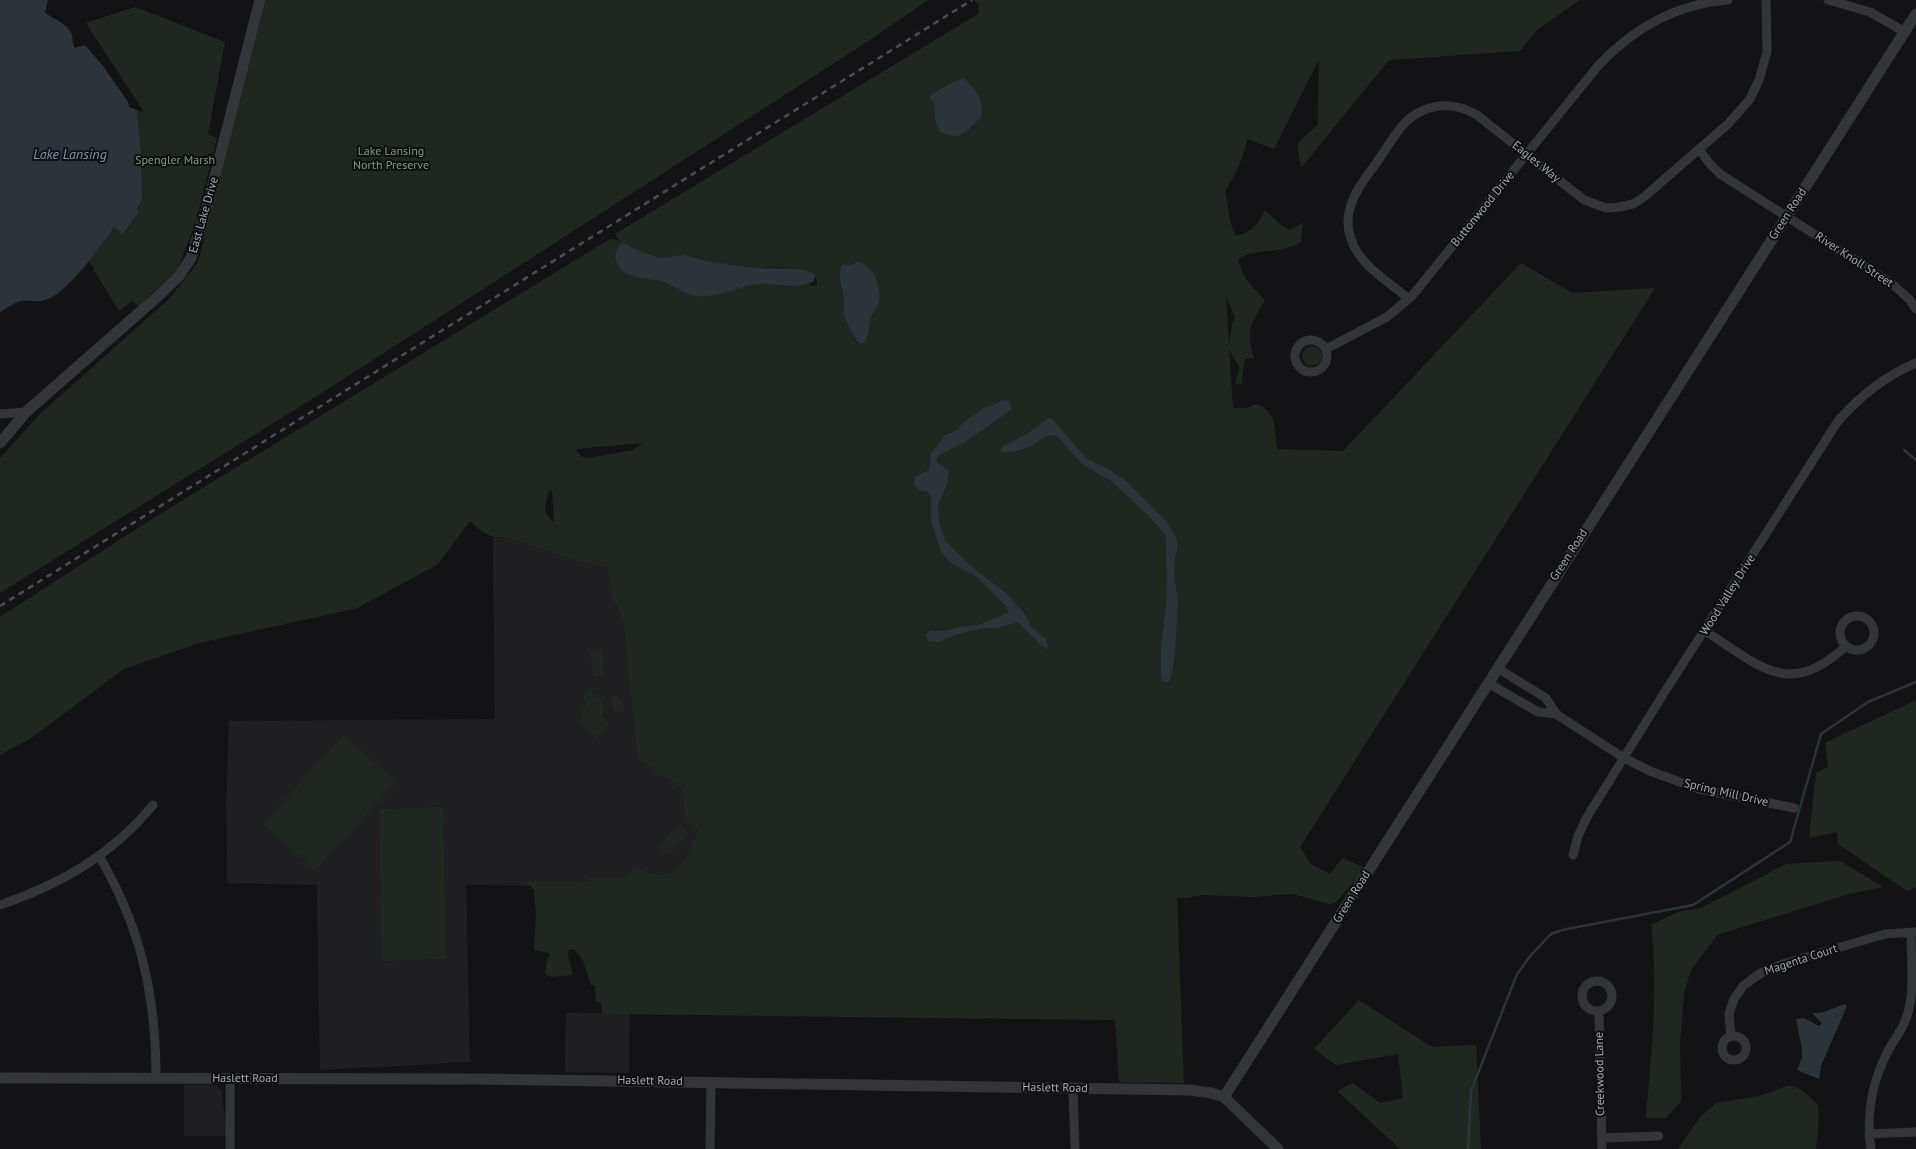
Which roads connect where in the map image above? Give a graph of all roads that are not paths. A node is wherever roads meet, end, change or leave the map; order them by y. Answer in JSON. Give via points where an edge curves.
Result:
{"nodes":[{"id":1,"x":260,"y":0,"type":"edge"},
{"id":2,"x":1728,"y":0,"type":"edge"},
{"id":3,"x":1766,"y":0,"type":"edge"},
{"id":4,"x":1828,"y":0,"type":"edge"},
{"id":5,"x":1916,"y":14,"type":"edge"},
{"id":6,"x":1904,"y":32,"type":"junction"},
{"id":7,"x":1700,"y":149,"type":"junction"},
{"id":8,"x":1526,"y":155,"type":"junction"},
{"id":9,"x":1787,"y":216,"type":"junction"},
{"id":10,"x":1409,"y":299,"type":"junction"},
{"id":11,"x":1916,"y":309,"type":"edge"},
{"id":12,"x":1326,"y":349,"type":"dead end"},
{"id":13,"x":1916,"y":363,"type":"edge"},
{"id":14,"x":26,"y":412,"type":"junction"},
{"id":15,"x":0,"y":414,"type":"edge"},
{"id":16,"x":0,"y":443,"type":"edge"},
{"id":17,"x":1705,"y":630,"type":"junction"},
{"id":18,"x":1846,"y":646,"type":"dead end"},
{"id":19,"x":1497,"y":668,"type":"junction"},
{"id":20,"x":1488,"y":683,"type":"junction"},
{"id":21,"x":1556,"y":714,"type":"junction"},
{"id":22,"x":1624,"y":758,"type":"junction"},
{"id":23,"x":153,"y":805,"type":"dead end"},
{"id":24,"x":1794,"y":808,"type":"dead end"},
{"id":25,"x":1573,"y":855,"type":"dead end"},
{"id":26,"x":99,"y":856,"type":"junction"},
{"id":27,"x":0,"y":905,"type":"edge"},
{"id":28,"x":1914,"y":932,"type":"edge"},
{"id":29,"x":1599,"y":1011,"type":"dead end"},
{"id":30,"x":1731,"y":1037,"type":"dead end"},
{"id":31,"x":0,"y":1078,"type":"edge"},
{"id":32,"x":156,"y":1078,"type":"junction"},
{"id":33,"x":230,"y":1079,"type":"junction"},
{"id":34,"x":711,"y":1082,"type":"junction"},
{"id":35,"x":1073,"y":1088,"type":"junction"},
{"id":36,"x":1224,"y":1097,"type":"junction"},
{"id":37,"x":1916,"y":1132,"type":"edge"},
{"id":38,"x":1869,"y":1134,"type":"junction"},
{"id":39,"x":1659,"y":1136,"type":"dead end"},
{"id":40,"x":1602,"y":1138,"type":"junction"},
{"id":41,"x":230,"y":1149,"type":"edge"},
{"id":42,"x":710,"y":1149,"type":"edge"},
{"id":43,"x":1075,"y":1149,"type":"edge"},
{"id":44,"x":1278,"y":1149,"type":"edge"},
{"id":45,"x":1602,"y":1149,"type":"edge"},
{"id":46,"x":1871,"y":1149,"type":"edge"}],
"edges":[{"from":1,"to":14,"type":"street","name":"East Lake Drive","via":[[191,258],[179,276],[156,298]]},
{"from":2,"to":8,"type":"street","name":"Buttonwood Drive","via":[[1677,11],[1651,22],[1628,38],[1597,67]]},
{"from":3,"to":7,"type":"street","name":"Eagles Way","via":[[1768,42],[1759,80],[1736,116]]},
{"from":4,"to":6,"type":"street","via":[[1870,12]]},
{"from":5,"to":6,"type":"street","name":"Green Road"},
{"from":6,"to":9,"type":"street","name":"Green Road"},
{"from":7,"to":8,"type":"street","name":"Eagles Way","via":[[1644,197],[1613,208],[1584,200]]},
{"from":7,"to":9,"type":"street","name":"River Knoll Street","via":[[1720,174]]},
{"from":8,"to":10,"type":"street","name":"Buttonwood Drive"},
{"from":8,"to":10,"type":"street","name":"Eagles Way","via":[[1477,115],[1458,107],[1429,108],[1404,125],[1354,196],[1348,225],[1354,247],[1363,260]]},
{"from":9,"to":11,"type":"street","name":"River Knoll Street","via":[[1890,283]]},
{"from":9,"to":19,"type":"street","name":"Green Road"},
{"from":10,"to":12,"type":"street","name":"Buttonwood Drive","via":[[1387,317]]},
{"from":13,"to":17,"type":"street","name":"Wood Valley Drive","via":[[1874,386],[1838,421]]},
{"from":14,"to":15,"type":"street"},
{"from":14,"to":16,"type":"street","name":"East Lake Drive"},
{"from":17,"to":18,"type":"street","via":[[1765,668],[1781,673],[1798,674],[1814,670]]},
{"from":17,"to":22,"type":"street","name":"Wood Valley Drive"},
{"from":19,"to":20,"type":"street","name":"Green Road"},
{"from":19,"to":21,"type":"street","name":"Spring Mill Drive","via":[[1546,698]]},
{"from":20,"to":21,"type":"street","name":"Spring Mill Drive","via":[[1538,712]]},
{"from":20,"to":36,"type":"street","name":"Green Road"},
{"from":21,"to":22,"type":"street","name":"Spring Mill Drive"},
{"from":22,"to":24,"type":"street","name":"Spring Mill Drive","via":[[1688,786]]},
{"from":22,"to":25,"type":"street","name":"Wood Valley Drive","via":[[1587,817]]},
{"from":23,"to":26,"type":"street","via":[[134,827]]},
{"from":26,"to":27,"type":"street","via":[[49,885]]},
{"from":26,"to":32,"type":"street","via":[[123,901],[144,961],[154,1015]]},
{"from":28,"to":30,"type":"street","name":"Magenta Court","via":[[1885,934],[1761,973],[1743,986],[1734,999],[1730,1014]]},
{"from":28,"to":38,"type":"street","via":[[1910,1007],[1878,1073],[1872,1096]]},
{"from":29,"to":40,"type":"street","name":"Creekwood Lane"},
{"from":31,"to":32,"type":"street","name":"Haslett Road"},
{"from":32,"to":33,"type":"street","name":"Haslett Road"},
{"from":33,"to":34,"type":"street","name":"Haslett Road"},
{"from":33,"to":41,"type":"street"},
{"from":34,"to":35,"type":"street","name":"Haslett Road"},
{"from":34,"to":42,"type":"street"},
{"from":35,"to":36,"type":"street","name":"Haslett Road","via":[[1190,1090]]},
{"from":35,"to":43,"type":"street"},
{"from":36,"to":44,"type":"street"},
{"from":37,"to":38,"type":"street"},
{"from":38,"to":46,"type":"street"},
{"from":39,"to":40,"type":"street"},
{"from":40,"to":45,"type":"street","name":"Creekwood Lane"}]}
